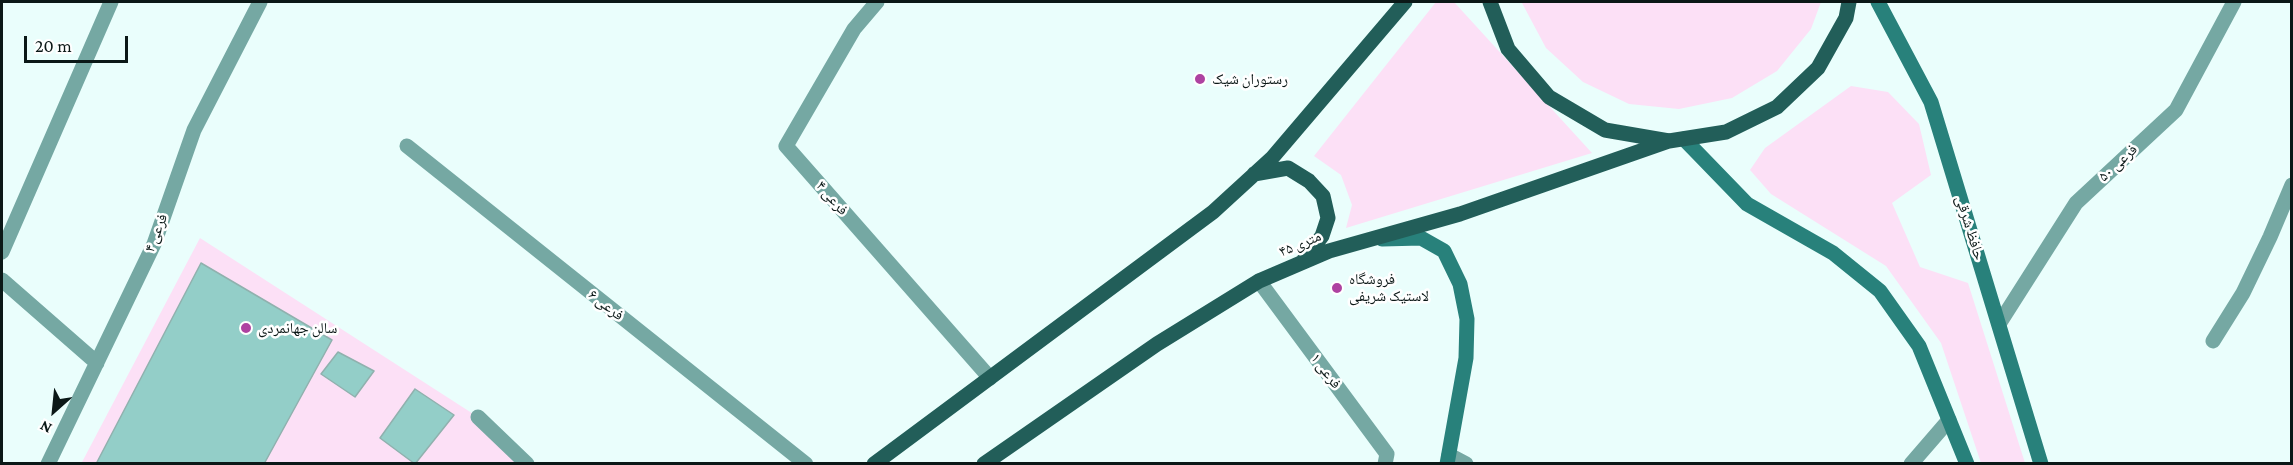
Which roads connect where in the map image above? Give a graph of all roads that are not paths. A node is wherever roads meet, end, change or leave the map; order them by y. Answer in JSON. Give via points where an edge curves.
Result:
{"nodes":[{"id":1,"x":111,"y":2,"type":"edge"},
{"id":2,"x":260,"y":2,"type":"edge"},
{"id":3,"x":877,"y":2,"type":"edge"},
{"id":4,"x":1405,"y":2,"type":"edge"},
{"id":5,"x":1490,"y":2,"type":"edge"},
{"id":6,"x":1849,"y":2,"type":"edge"},
{"id":7,"x":1878,"y":2,"type":"edge"},
{"id":8,"x":2234,"y":2,"type":"edge"},
{"id":9,"x":1677,"y":140,"type":"junction"},
{"id":10,"x":406,"y":146,"type":"dead end"},
{"id":11,"x":1254,"y":174,"type":"junction"},
{"id":12,"x":2292,"y":185,"type":"edge"},
{"id":13,"x":1372,"y":239,"type":"junction"},
{"id":14,"x":2,"y":252,"type":"edge"},
{"id":15,"x":1301,"y":263,"type":"junction"},
{"id":16,"x":2,"y":280,"type":"edge"},
{"id":17,"x":1258,"y":281,"type":"junction"},
{"id":18,"x":1999,"y":324,"type":"junction"},
{"id":19,"x":2213,"y":341,"type":"dead end"},
{"id":20,"x":97,"y":363,"type":"junction"},
{"id":21,"x":990,"y":378,"type":"junction"},
{"id":22,"x":478,"y":417,"type":"dead end"},
{"id":23,"x":1949,"y":420,"type":"junction"},
{"id":24,"x":1448,"y":459,"type":"edge"},
{"id":25,"x":48,"y":464,"type":"edge"},
{"id":26,"x":526,"y":464,"type":"edge"},
{"id":27,"x":806,"y":464,"type":"edge"},
{"id":28,"x":874,"y":464,"type":"edge"},
{"id":29,"x":984,"y":464,"type":"edge"},
{"id":30,"x":1385,"y":464,"type":"edge"},
{"id":31,"x":1466,"y":464,"type":"edge"},
{"id":32,"x":1911,"y":464,"type":"edge"},
{"id":33,"x":1967,"y":464,"type":"edge"},
{"id":34,"x":2041,"y":464,"type":"edge"}],
"edges":[{"from":1,"to":14,"type":"street"},
{"from":2,"to":20,"type":"street","name":"فرعی ۴","via":[[194,130],[154,244]]},
{"from":3,"to":21,"type":"street","name":"فرعی ۴","via":[[855,29],[786,146]]},
{"from":4,"to":11,"type":"main road"},
{"from":5,"to":9,"type":"main road","via":[[1508,49],[1549,98],[1605,130]]},
{"from":6,"to":9,"type":"main road","via":[[1846,18],[1818,68],[1777,107],[1726,132]]},
{"from":7,"to":18,"type":"main road","name":"حافظ شرقی","via":[[1931,102]]},
{"from":8,"to":18,"type":"street","name":"فرعی ۵۰","via":[[2176,110],[2076,203]]},
{"from":9,"to":13,"type":"main road","name":"۴۵ متری","via":[[1460,214]]},
{"from":9,"to":23,"type":"main road","via":[[1747,204],[1833,253],[1880,291],[1919,346]]},
{"from":10,"to":27,"type":"street","name":"فرعی ۶"},
{"from":11,"to":15,"type":"main road","via":[[1288,168],[1323,196],[1328,218],[1322,236]]},
{"from":11,"to":21,"type":"main road","via":[[1213,212]]},
{"from":12,"to":19,"type":"street","via":[[2243,293]]},
{"from":13,"to":15,"type":"main road","name":"۴۵ متری"},
{"from":13,"to":24,"type":"main road","via":[[1421,238],[1444,251],[1460,284],[1467,319],[1466,358]]},
{"from":15,"to":17,"type":"main road","name":"۴۵ متری"},
{"from":16,"to":20,"type":"street"},
{"from":17,"to":29,"type":"main road","name":"۴۵ متری","via":[[1157,344]]},
{"from":17,"to":30,"type":"street","name":"فرعی ۱","via":[[1387,454]]},
{"from":18,"to":34,"type":"main road","name":"حافظ شرقی"},
{"from":20,"to":25,"type":"street","name":"فرعی ۴"},
{"from":21,"to":28,"type":"main road"},
{"from":22,"to":26,"type":"street"},
{"from":23,"to":32,"type":"street"},
{"from":23,"to":33,"type":"main road"},
{"from":24,"to":31,"type":"street"}]}
